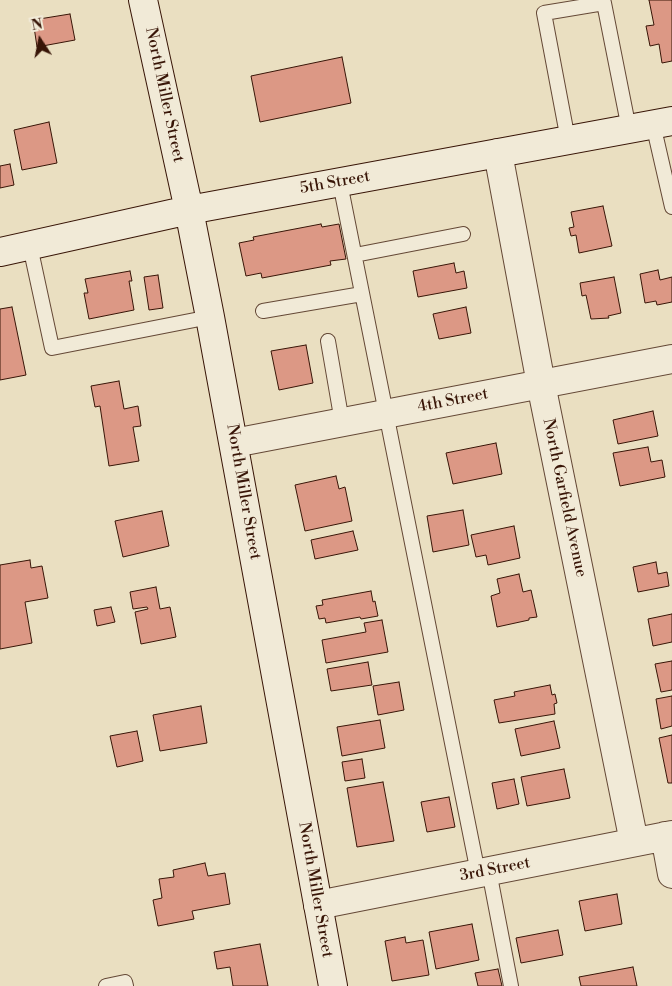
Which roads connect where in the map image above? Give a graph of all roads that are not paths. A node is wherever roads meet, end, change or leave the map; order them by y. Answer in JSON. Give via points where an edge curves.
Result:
{"nodes":[{"id":1,"x":143,"y":0,"type":"edge"},
{"id":2,"x":652,"y":125,"type":"edge"},
{"id":3,"x":568,"y":140,"type":"junction"},
{"id":4,"x":498,"y":153,"type":"junction"},
{"id":5,"x":340,"y":182,"type":"junction"},
{"id":6,"x":672,"y":207,"type":"edge"},
{"id":7,"x":189,"y":210,"type":"junction"},
{"id":8,"x":463,"y":234,"type":"dead end"},
{"id":9,"x":30,"y":246,"type":"junction"},
{"id":10,"x":0,"y":252,"type":"edge"},
{"id":11,"x":355,"y":255,"type":"junction"},
{"id":12,"x":362,"y":294,"type":"junction"},
{"id":13,"x":263,"y":312,"type":"dead end"},
{"id":14,"x":210,"y":317,"type":"junction"},
{"id":15,"x":328,"y":341,"type":"dead end"},
{"id":16,"x":672,"y":359,"type":"edge"},
{"id":17,"x":541,"y":384,"type":"junction"},
{"id":18,"x":386,"y":414,"type":"junction"},
{"id":19,"x":342,"y":422,"type":"junction"},
{"id":20,"x":234,"y":443,"type":"junction"},
{"id":21,"x":668,"y":836,"type":"edge"},
{"id":22,"x":634,"y":842,"type":"junction"},
{"id":23,"x":483,"y":872,"type":"junction"},
{"id":24,"x":672,"y":874,"type":"edge"},
{"id":25,"x":318,"y":905,"type":"junction"},
{"id":26,"x":106,"y":986,"type":"edge"},
{"id":27,"x":126,"y":986,"type":"edge"},
{"id":28,"x":333,"y":986,"type":"edge"},
{"id":29,"x":511,"y":986,"type":"edge"}],
"edges":[{"from":1,"to":7,"type":"main road","name":"North Miller Street"},
{"from":2,"to":3,"type":"main road","name":"5th Street"},
{"from":2,"to":3,"type":"lane","via":[[604,3],[544,13]]},
{"from":2,"to":6,"type":"lane"},
{"from":3,"to":4,"type":"main road","name":"5th Street"},
{"from":4,"to":5,"type":"main road","name":"5th Street"},
{"from":4,"to":17,"type":"main road","name":"North Garfield Avenue"},
{"from":5,"to":7,"type":"main road","name":"5th Street"},
{"from":5,"to":11,"type":"lane"},
{"from":7,"to":9,"type":"main road","name":"5th Street"},
{"from":7,"to":14,"type":"main road","name":"North Miller Street"},
{"from":8,"to":11,"type":"lane"},
{"from":9,"to":10,"type":"main road","name":"5th Street"},
{"from":9,"to":14,"type":"lane","via":[[52,348]]},
{"from":11,"to":12,"type":"lane"},
{"from":12,"to":13,"type":"lane"},
{"from":12,"to":18,"type":"lane"},
{"from":14,"to":20,"type":"main road","name":"North Miller Street"},
{"from":15,"to":19,"type":"lane"},
{"from":16,"to":17,"type":"main road","name":"4th Street"},
{"from":17,"to":18,"type":"main road","name":"4th Street"},
{"from":17,"to":22,"type":"main road","name":"North Garfield Avenue"},
{"from":18,"to":19,"type":"main road","name":"4th Street"},
{"from":18,"to":23,"type":"lane"},
{"from":19,"to":20,"type":"main road","name":"4th Street"},
{"from":20,"to":25,"type":"main road","name":"North Miller Street"},
{"from":21,"to":22,"type":"main road","name":"3rd Street"},
{"from":21,"to":24,"type":"main road"},
{"from":22,"to":23,"type":"main road","name":"3rd Street"},
{"from":23,"to":25,"type":"main road","name":"3rd Street"},
{"from":23,"to":29,"type":"lane"},
{"from":25,"to":28,"type":"main road","name":"North Miller Street"},
{"from":26,"to":27,"type":"lane","via":[[125,982]]}]}
